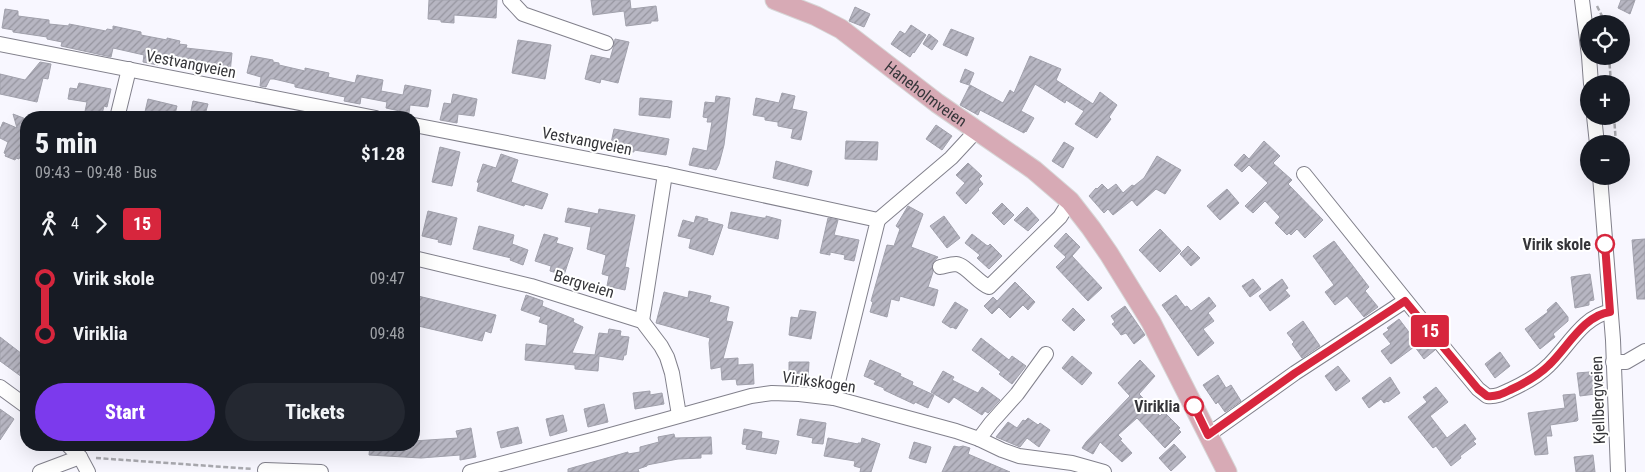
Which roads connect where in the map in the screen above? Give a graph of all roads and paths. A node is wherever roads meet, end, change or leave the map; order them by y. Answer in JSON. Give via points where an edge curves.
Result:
{"nodes":[{"id":1,"x":510,"y":0,"type":"edge"},
{"id":2,"x":775,"y":0,"type":"edge"},
{"id":3,"x":1582,"y":0,"type":"edge"},
{"id":4,"x":1596,"y":0,"type":"edge"},
{"id":5,"x":1584,"y":15,"type":"edge"},
{"id":6,"x":1602,"y":15,"type":"edge"},
{"id":7,"x":606,"y":43,"type":"dead end"},
{"id":8,"x":0,"y":44,"type":"edge"},
{"id":9,"x":129,"y":69,"type":"junction"},
{"id":10,"x":119,"y":111,"type":"edge"},
{"id":11,"x":341,"y":111,"type":"edge"},
{"id":12,"x":420,"y":126,"type":"edge"},
{"id":13,"x":976,"y":131,"type":"junction"},
{"id":14,"x":665,"y":174,"type":"junction"},
{"id":15,"x":1304,"y":174,"type":"dead end"},
{"id":16,"x":1601,"y":185,"type":"edge"},
{"id":17,"x":1070,"y":201,"type":"junction"},
{"id":18,"x":878,"y":220,"type":"junction"},
{"id":19,"x":420,"y":259,"type":"edge"},
{"id":20,"x":940,"y":267,"type":"dead end"},
{"id":21,"x":1405,"y":301,"type":"junction"},
{"id":22,"x":1610,"y":312,"type":"junction"},
{"id":23,"x":642,"y":320,"type":"junction"},
{"id":24,"x":1645,"y":351,"type":"edge"},
{"id":25,"x":1046,"y":354,"type":"dead end"},
{"id":26,"x":1613,"y":362,"type":"junction"},
{"id":27,"x":0,"y":387,"type":"edge"},
{"id":28,"x":834,"y":398,"type":"junction"},
{"id":29,"x":20,"y":402,"type":"edge"},
{"id":30,"x":679,"y":415,"type":"junction"},
{"id":31,"x":1208,"y":435,"type":"junction"},
{"id":32,"x":979,"y":439,"type":"junction"},
{"id":33,"x":74,"y":451,"type":"edge"},
{"id":34,"x":80,"y":457,"type":"junction"},
{"id":35,"x":265,"y":470,"type":"joint"},
{"id":36,"x":40,"y":472,"type":"edge"},
{"id":37,"x":88,"y":472,"type":"edge"},
{"id":38,"x":321,"y":472,"type":"edge"},
{"id":39,"x":470,"y":472,"type":"edge"},
{"id":40,"x":1104,"y":472,"type":"edge"},
{"id":41,"x":1227,"y":472,"type":"edge"},
{"id":42,"x":1618,"y":472,"type":"edge"}],
"edges":[{"from":1,"to":7,"type":"street","via":[[523,14]]},
{"from":2,"to":13,"type":"main road","name":"Haneholmveien","via":[[842,29]]},
{"from":3,"to":5,"type":"street"},
{"from":4,"to":6,"type":"path"},
{"from":8,"to":9,"type":"street","name":"Vestvangveien"},
{"from":9,"to":10,"type":"street"},
{"from":9,"to":11,"type":"street","name":"Vestvangveien"},
{"from":12,"to":14,"type":"street","name":"Vestvangveien"},
{"from":13,"to":17,"type":"main road","name":"Haneholmveien","via":[[1034,170]]},
{"from":13,"to":18,"type":"street","via":[[951,158]]},
{"from":14,"to":18,"type":"street","name":"Vestvangveien"},
{"from":14,"to":23,"type":"street"},
{"from":15,"to":21,"type":"street"},
{"from":16,"to":22,"type":"street","name":"Kjellbergveien"},
{"from":17,"to":20,"type":"street","via":[[1060,217],[989,287],[961,266]]},
{"from":17,"to":31,"type":"main road","name":"Haneholmveien","via":[[1109,254],[1151,322]]},
{"from":18,"to":28,"type":"street"},
{"from":19,"to":23,"type":"street","name":"Bergveien","via":[[531,286]]},
{"from":21,"to":22,"type":"street","via":[[1478,389],[1492,397],[1515,388],[1540,372],[1590,320]]},
{"from":21,"to":31,"type":"street"},
{"from":22,"to":26,"type":"street","name":"Kjellbergveien"},
{"from":23,"to":30,"type":"street","via":[[667,357]]},
{"from":24,"to":26,"type":"street","via":[[1626,362]]},
{"from":25,"to":32,"type":"street"},
{"from":26,"to":42,"type":"street","name":"Kjellbergveien"},
{"from":27,"to":29,"type":"street"},
{"from":28,"to":30,"type":"street","name":"Virikskogen","via":[[772,393]]},
{"from":28,"to":32,"type":"street","name":"Virikskogen","via":[[933,423]]},
{"from":30,"to":39,"type":"street","name":"Virikskogen"},
{"from":31,"to":41,"type":"main road","name":"Haneholmveien"},
{"from":32,"to":40,"type":"street","name":"Virikskogen","via":[[1019,456],[1072,463]]},
{"from":33,"to":34,"type":"street"},
{"from":34,"to":35,"type":"path"},
{"from":34,"to":36,"type":"street"},
{"from":34,"to":37,"type":"street"},
{"from":35,"to":38,"type":"street"}]}
